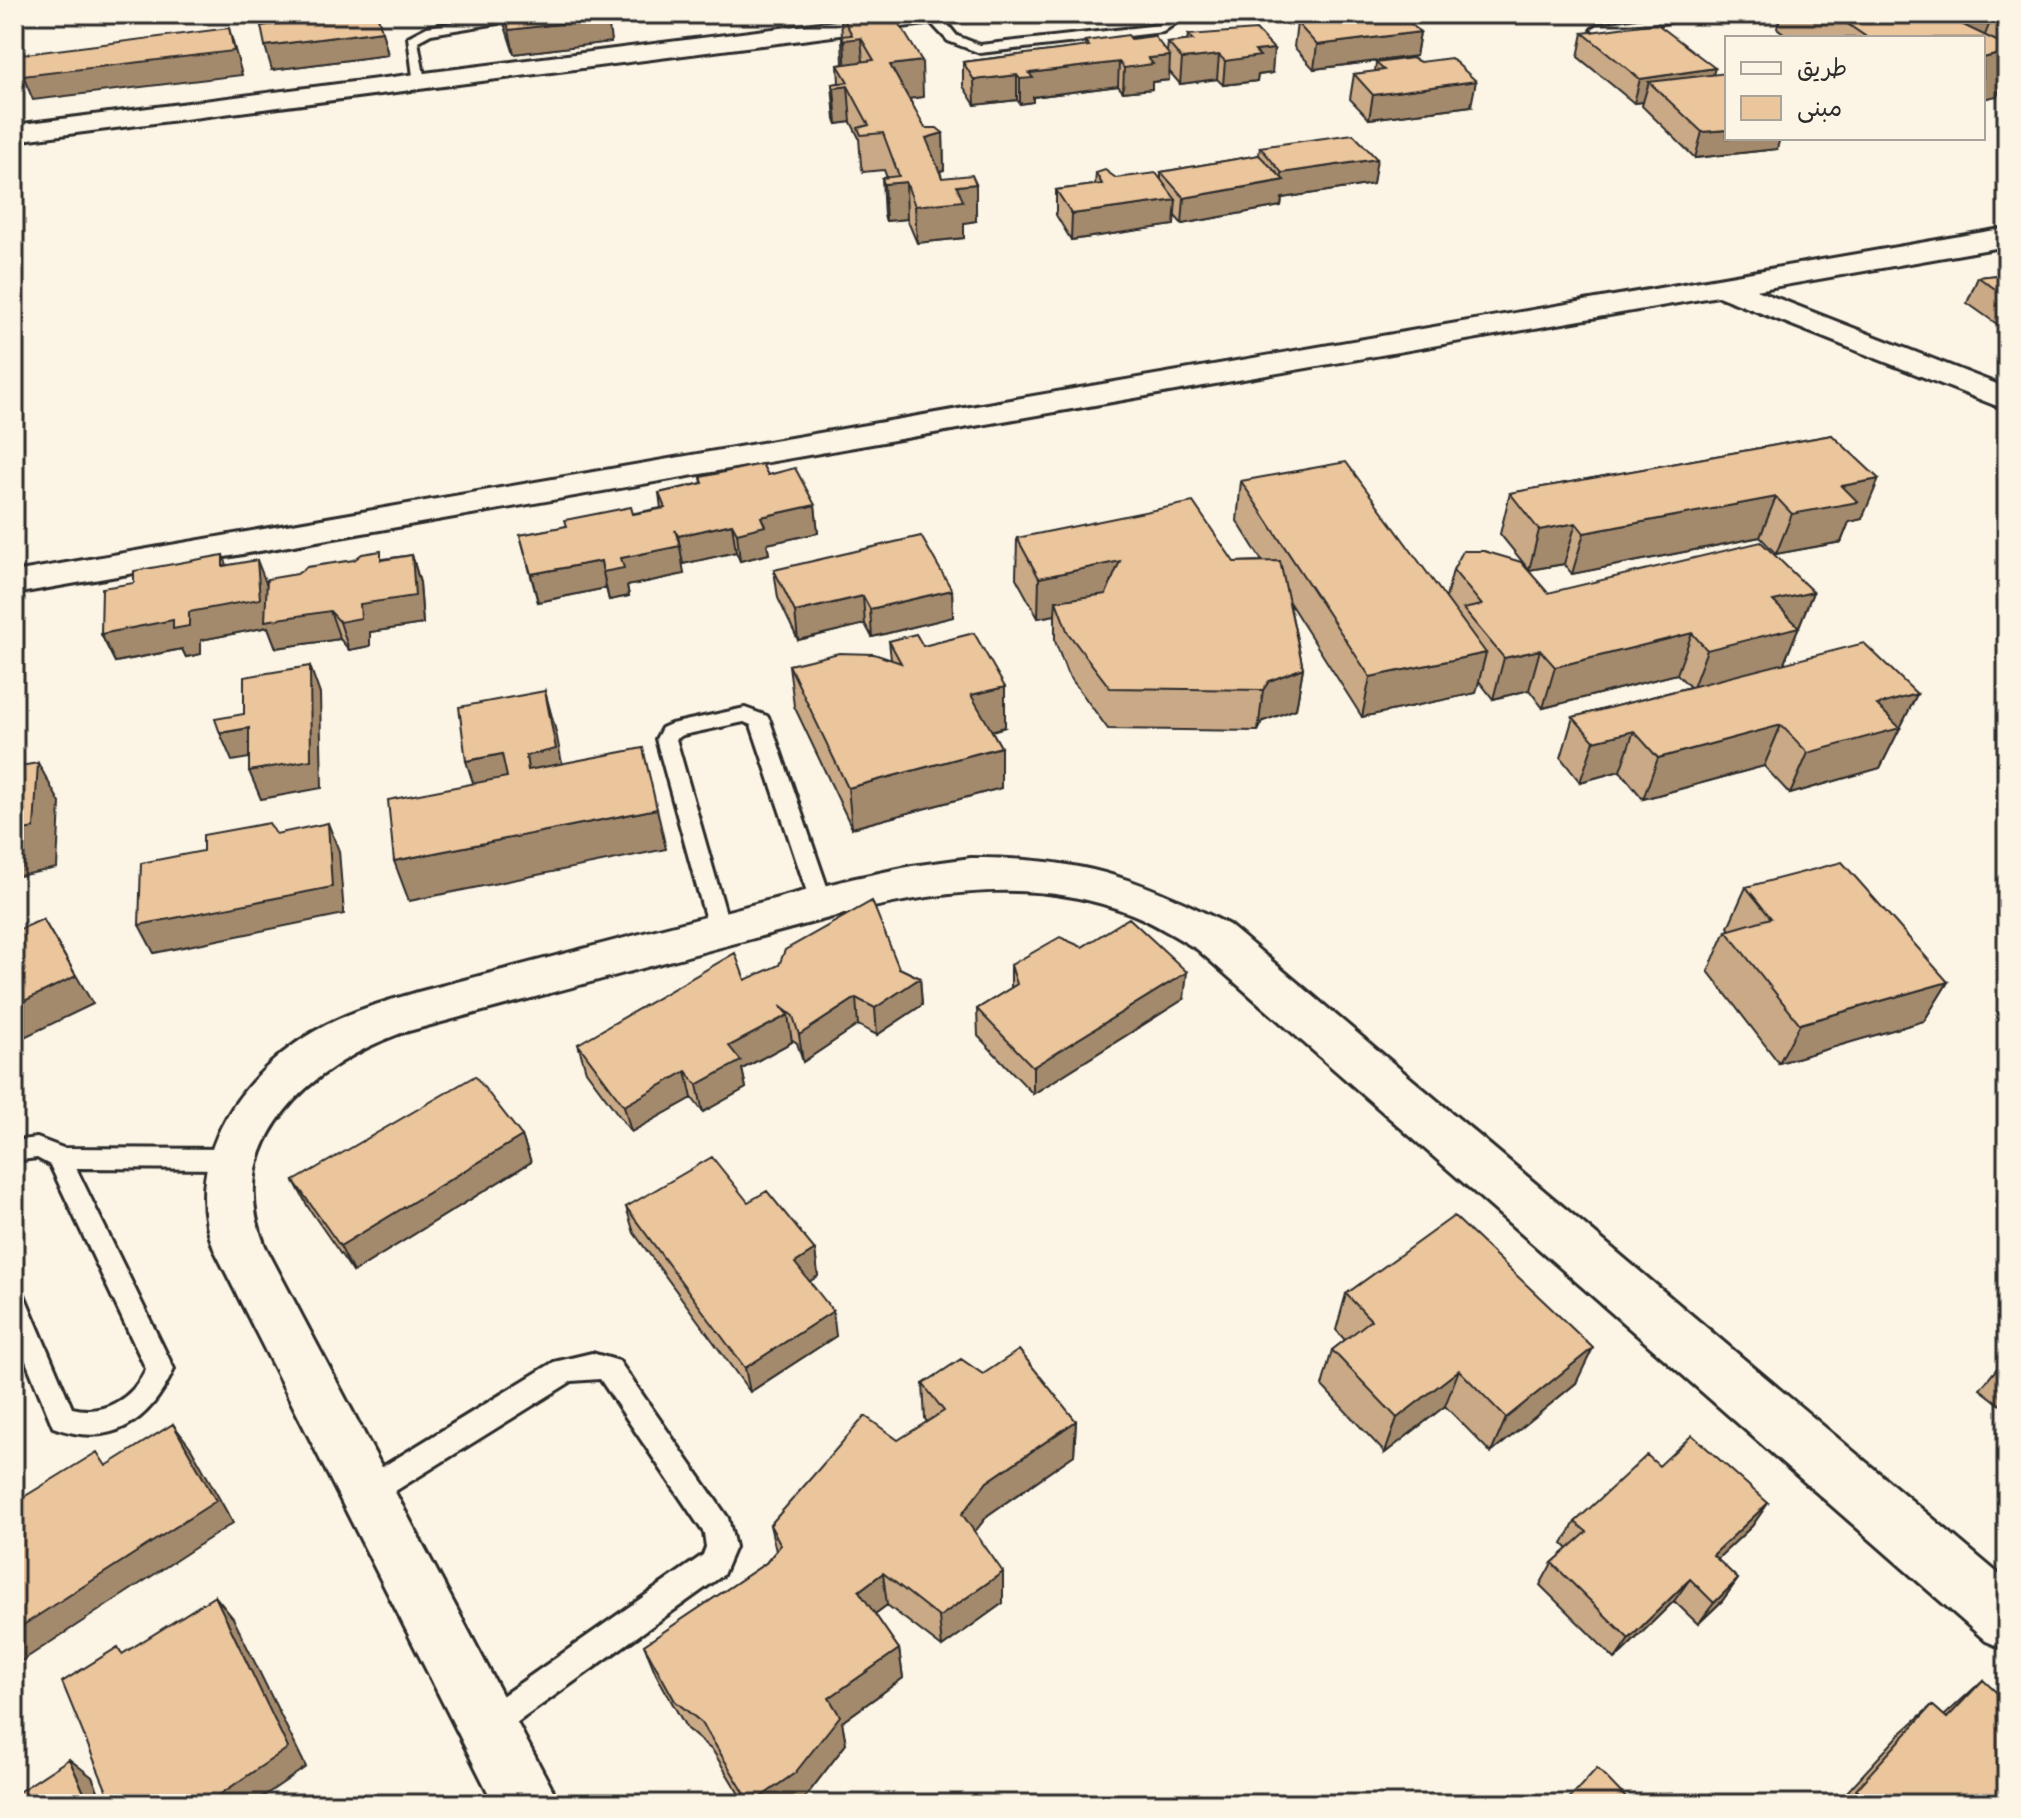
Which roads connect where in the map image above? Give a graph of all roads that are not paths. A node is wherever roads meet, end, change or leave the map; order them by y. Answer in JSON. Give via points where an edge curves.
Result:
{"nodes":[{"id":1,"x":1176,"y":14,"type":"edge"},
{"id":2,"x":1693,"y":14,"type":"edge"},
{"id":3,"x":942,"y":15,"type":"edge"},
{"id":4,"x":494,"y":20,"type":"dead end"},
{"id":5,"x":1598,"y":29,"type":"edge"},
{"id":6,"x":419,"y":81,"type":"junction"},
{"id":7,"x":14,"y":133,"type":"edge"},
{"id":8,"x":2007,"y":237,"type":"edge"},
{"id":9,"x":1722,"y":287,"type":"junction"},
{"id":10,"x":2007,"y":400,"type":"edge"},
{"id":11,"x":14,"y":583,"type":"edge"},
{"id":12,"x":822,"y":904,"type":"junction"},
{"id":13,"x":720,"y":931,"type":"junction"},
{"id":14,"x":14,"y":1151,"type":"edge"},
{"id":15,"x":59,"y":1158,"type":"junction"},
{"id":16,"x":233,"y":1159,"type":"junction"},
{"id":17,"x":14,"y":1300,"type":"edge"},
{"id":18,"x":366,"y":1493,"type":"junction"},
{"id":19,"x":2007,"y":1620,"type":"edge"},
{"id":20,"x":487,"y":1725,"type":"junction"},
{"id":21,"x":528,"y":1804,"type":"edge"}],
"edges":[{"from":1,"to":3,"type":"lane","via":[[1163,28],[980,49],[947,37]]},
{"from":2,"to":5,"type":"lane"},
{"from":3,"to":6,"type":"street"},
{"from":4,"to":6,"type":"lane","via":[[427,31],[412,40]]},
{"from":6,"to":7,"type":"street"},
{"from":8,"to":9,"type":"street"},
{"from":9,"to":10,"type":"street"},
{"from":9,"to":11,"type":"street"},
{"from":12,"to":13,"type":"street"},
{"from":12,"to":13,"type":"lane","via":[[760,721],[745,715],[678,729],[666,739]]},
{"from":12,"to":19,"type":"street","via":[[946,875],[1028,873],[1108,887],[1180,917],[1243,960]]},
{"from":13,"to":16,"type":"street","via":[[367,1027],[333,1043],[276,1090],[243,1135]]},
{"from":14,"to":15,"type":"lane","via":[[46,1149]]},
{"from":15,"to":16,"type":"lane"},
{"from":15,"to":17,"type":"lane","via":[[160,1369],[155,1384],[112,1420],[86,1424],[63,1418]]},
{"from":16,"to":18,"type":"street","via":[[227,1193],[230,1225]]},
{"from":18,"to":20,"type":"street"},
{"from":18,"to":20,"type":"lane","via":[[564,1371],[599,1366],[609,1370],[718,1528],[721,1547],[713,1565]]},
{"from":20,"to":21,"type":"street"}]}
